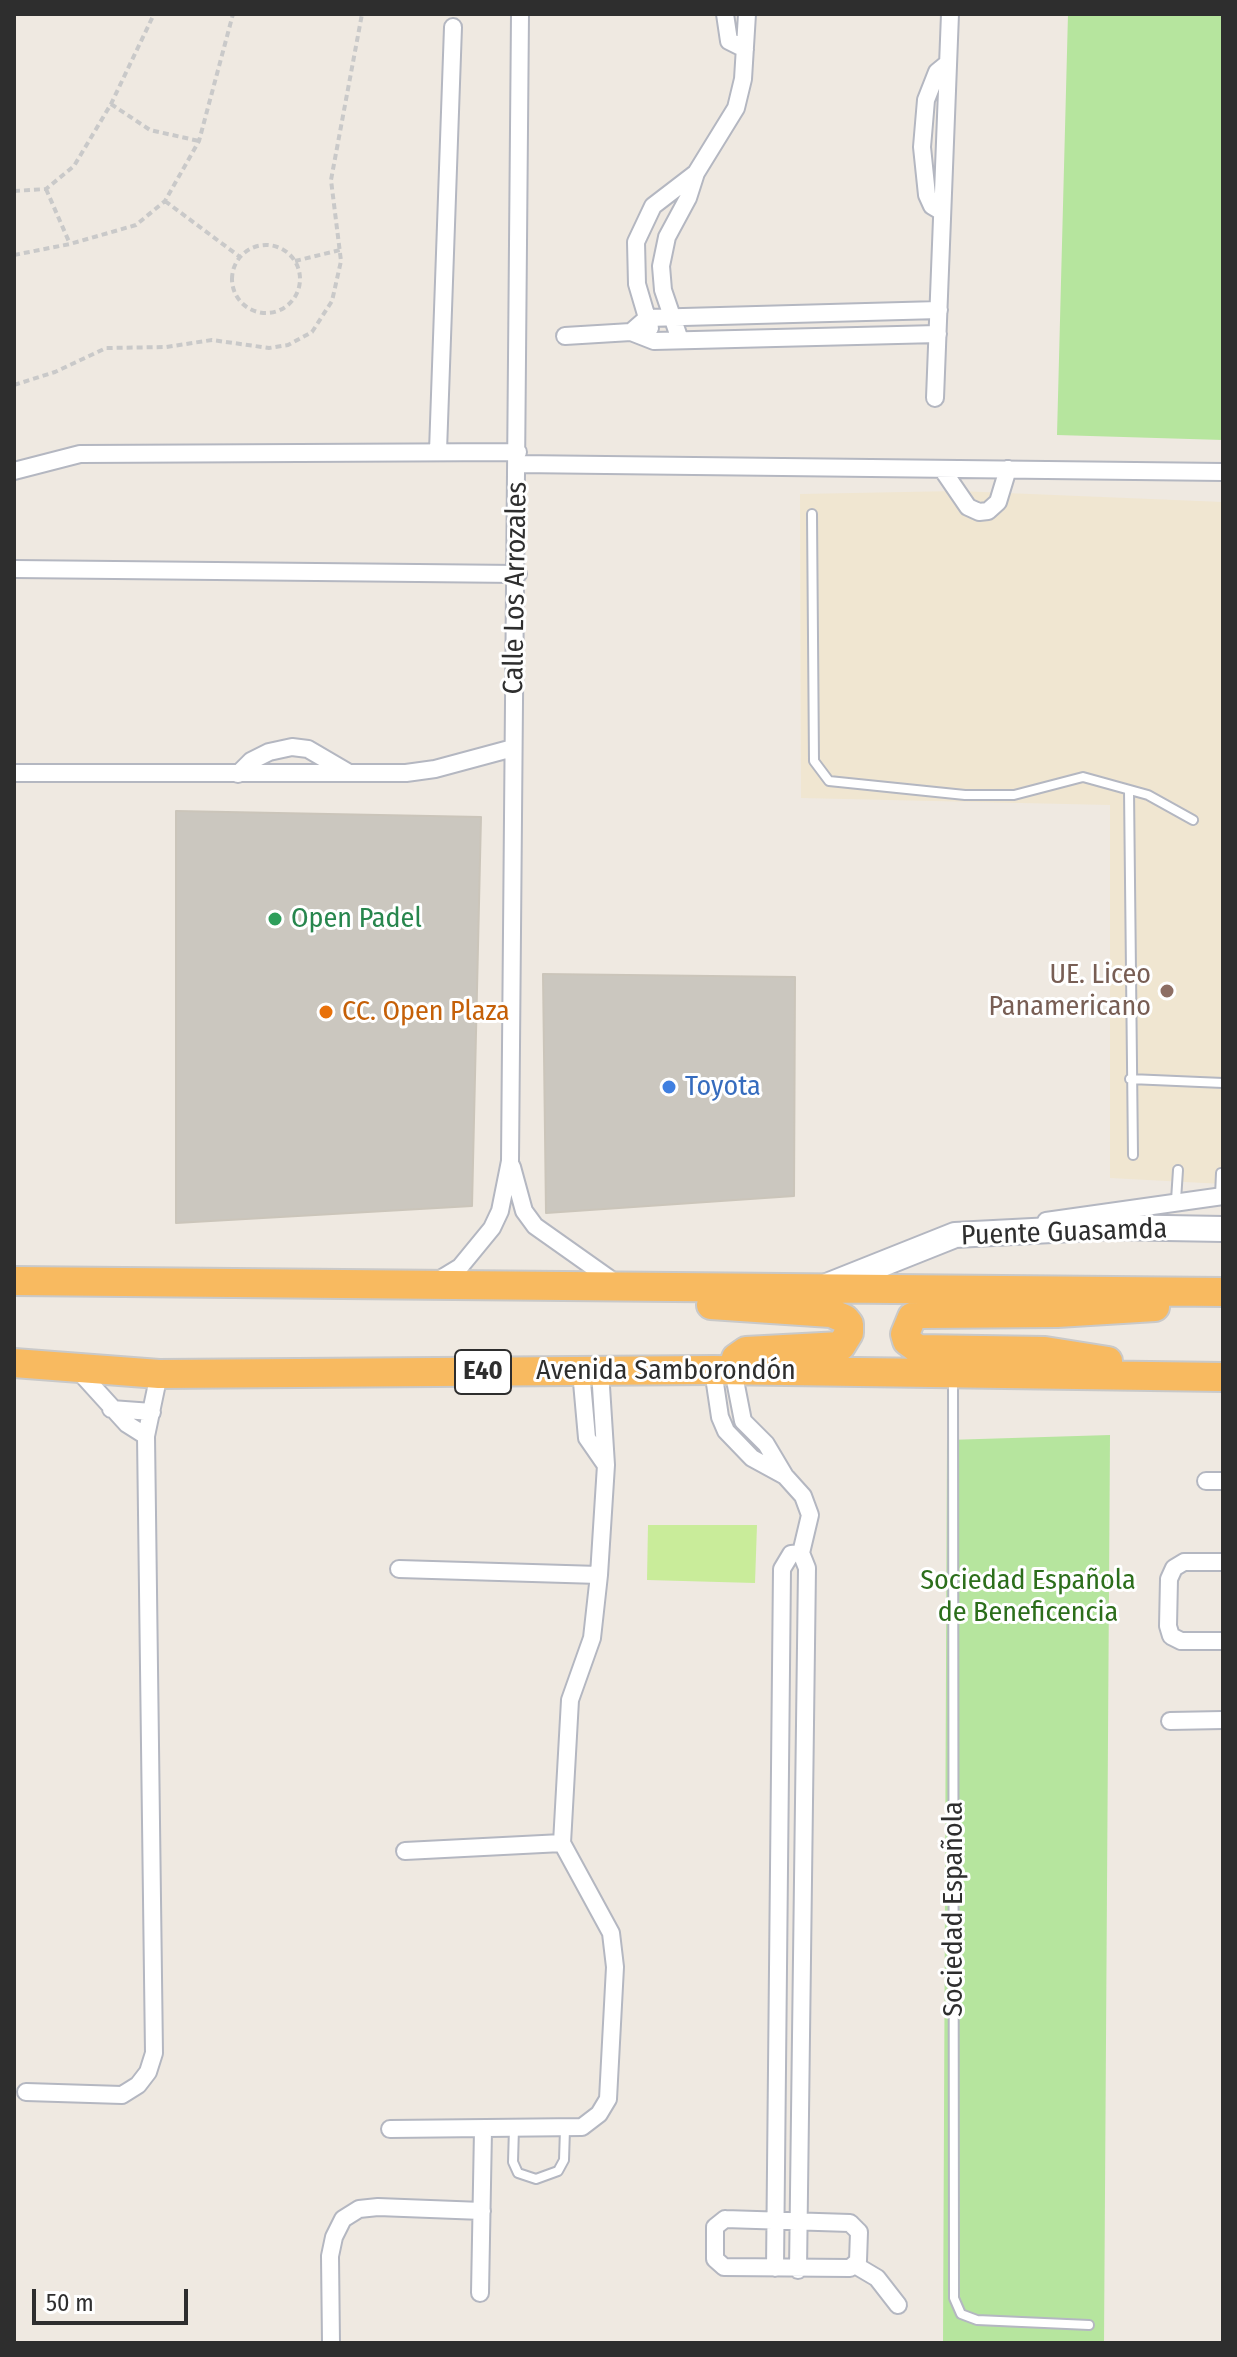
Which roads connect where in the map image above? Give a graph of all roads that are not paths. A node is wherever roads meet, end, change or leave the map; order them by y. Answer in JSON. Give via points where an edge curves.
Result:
{"nodes":[{"id":1,"x":520,"y":14,"type":"edge"},
{"id":2,"x":725,"y":14,"type":"edge"},
{"id":3,"x":747,"y":14,"type":"edge"},
{"id":4,"x":950,"y":14,"type":"edge"},
{"id":5,"x":453,"y":27,"type":"dead end"},
{"id":6,"x":745,"y":49,"type":"junction"},
{"id":7,"x":696,"y":173,"type":"junction"},
{"id":8,"x":939,"y":310,"type":"junction"},
{"id":9,"x":799,"y":314,"type":"junction"},
{"id":10,"x":647,"y":318,"type":"junction"},
{"id":11,"x":672,"y":318,"type":"junction"},
{"id":12,"x":631,"y":332,"type":"junction"},
{"id":13,"x":938,"y":334,"type":"junction"},
{"id":14,"x":565,"y":336,"type":"dead end"},
{"id":15,"x":801,"y":337,"type":"junction"},
{"id":16,"x":680,"y":340,"type":"junction"},
{"id":17,"x":654,"y":341,"type":"junction"},
{"id":18,"x":935,"y":398,"type":"dead end"},
{"id":19,"x":438,"y":451,"type":"junction"},
{"id":20,"x":518,"y":458,"type":"junction"},
{"id":21,"x":942,"y":469,"type":"junction"},
{"id":22,"x":1008,"y":469,"type":"junction"},
{"id":23,"x":14,"y":471,"type":"edge"},
{"id":24,"x":1223,"y":472,"type":"edge"},
{"id":25,"x":812,"y":514,"type":"dead end"},
{"id":26,"x":14,"y":569,"type":"edge"},
{"id":27,"x":518,"y":574,"type":"junction"},
{"id":28,"x":513,"y":748,"type":"junction"},
{"id":29,"x":14,"y":773,"type":"edge"},
{"id":30,"x":238,"y":774,"type":"junction"},
{"id":31,"x":350,"y":774,"type":"junction"},
{"id":32,"x":1129,"y":790,"type":"junction"},
{"id":33,"x":1193,"y":820,"type":"dead end"},
{"id":34,"x":1130,"y":1079,"type":"junction"},
{"id":35,"x":1223,"y":1083,"type":"edge"},
{"id":36,"x":1133,"y":1155,"type":"dead end"},
{"id":37,"x":510,"y":1161,"type":"junction"},
{"id":38,"x":1178,"y":1170,"type":"dead end"},
{"id":39,"x":1221,"y":1173,"type":"dead end"},
{"id":40,"x":1221,"y":1196,"type":"edge"},
{"id":41,"x":1176,"y":1200,"type":"junction"},
{"id":42,"x":1223,"y":1229,"type":"edge"},
{"id":43,"x":955,"y":1235,"type":"junction"},
{"id":44,"x":14,"y":1281,"type":"edge"},
{"id":45,"x":434,"y":1283,"type":"junction"},
{"id":46,"x":623,"y":1287,"type":"junction"},
{"id":47,"x":819,"y":1289,"type":"junction"},
{"id":48,"x":1223,"y":1292,"type":"edge"},
{"id":49,"x":1223,"y":1300,"type":"edge"},
{"id":50,"x":14,"y":1363,"type":"edge"},
{"id":51,"x":77,"y":1369,"type":"junction"},
{"id":52,"x":723,"y":1370,"type":"junction"},
{"id":53,"x":590,"y":1371,"type":"junction"},
{"id":54,"x":953,"y":1373,"type":"junction"},
{"id":55,"x":159,"y":1374,"type":"junction"},
{"id":56,"x":1216,"y":1376,"type":"edge"},
{"id":57,"x":111,"y":1409,"type":"junction"},
{"id":58,"x":152,"y":1412,"type":"junction"},
{"id":59,"x":146,"y":1436,"type":"junction"},
{"id":60,"x":801,"y":1553,"type":"junction"},
{"id":61,"x":1223,"y":1562,"type":"edge"},
{"id":62,"x":399,"y":1569,"type":"dead end"},
{"id":63,"x":599,"y":1575,"type":"junction"},
{"id":64,"x":1223,"y":1641,"type":"edge"},
{"id":65,"x":805,"y":1665,"type":"junction"},
{"id":66,"x":782,"y":1666,"type":"junction"},
{"id":67,"x":1223,"y":1720,"type":"edge"},
{"id":68,"x":1170,"y":1721,"type":"dead end"},
{"id":69,"x":781,"y":1807,"type":"junction"},
{"id":70,"x":804,"y":1807,"type":"junction"},
{"id":71,"x":562,"y":1843,"type":"junction"},
{"id":72,"x":405,"y":1851,"type":"dead end"},
{"id":73,"x":803,"y":1958,"type":"junction"},
{"id":74,"x":780,"y":1959,"type":"junction"},
{"id":75,"x":779,"y":2037,"type":"junction"},
{"id":76,"x":802,"y":2038,"type":"junction"},
{"id":77,"x":26,"y":2092,"type":"dead end"},
{"id":78,"x":779,"y":2113,"type":"junction"},
{"id":79,"x":801,"y":2114,"type":"junction"},
{"id":80,"x":514,"y":2128,"type":"junction"},
{"id":81,"x":390,"y":2129,"type":"dead end"},
{"id":82,"x":565,"y":2129,"type":"junction"},
{"id":83,"x":483,"y":2130,"type":"junction"},
{"id":84,"x":482,"y":2211,"type":"junction"},
{"id":85,"x":778,"y":2220,"type":"junction"},
{"id":86,"x":800,"y":2222,"type":"junction"},
{"id":87,"x":855,"y":2265,"type":"junction"},
{"id":88,"x":775,"y":2268,"type":"junction"},
{"id":89,"x":798,"y":2270,"type":"junction"},
{"id":90,"x":480,"y":2293,"type":"dead end"},
{"id":91,"x":898,"y":2305,"type":"dead end"},
{"id":92,"x":1089,"y":2325,"type":"dead end"},
{"id":93,"x":331,"y":2343,"type":"edge"}],
"edges":[{"from":1,"to":20,"type":"street","name":"Calle Los Arrozales"},
{"from":2,"to":6,"type":"street","via":[[729,41]]},
{"from":3,"to":6,"type":"street"},
{"from":4,"to":8,"type":"street"},
{"from":5,"to":19,"type":"street"},
{"from":6,"to":7,"type":"street","via":[[736,108]]},
{"from":7,"to":10,"type":"street","via":[[653,206],[639,233],[635,265]]},
{"from":7,"to":11,"type":"street","via":[[667,237],[661,266]]},
{"from":8,"to":9,"type":"street"},
{"from":8,"to":13,"type":"street"},
{"from":9,"to":11,"type":"street"},
{"from":9,"to":15,"type":"street"},
{"from":10,"to":11,"type":"street"},
{"from":10,"to":12,"type":"street"},
{"from":10,"to":17,"type":"street"},
{"from":11,"to":16,"type":"street"},
{"from":12,"to":14,"type":"street"},
{"from":12,"to":17,"type":"street"},
{"from":13,"to":15,"type":"street"},
{"from":13,"to":18,"type":"street"},
{"from":15,"to":16,"type":"street"},
{"from":16,"to":17,"type":"street"},
{"from":19,"to":20,"type":"street"},
{"from":19,"to":23,"type":"street","via":[[80,454]]},
{"from":20,"to":21,"type":"street"},
{"from":20,"to":27,"type":"street","name":"Calle Los Arrozales"},
{"from":21,"to":22,"type":"street"},
{"from":21,"to":22,"type":"street","via":[[968,507],[979,512],[998,502]]},
{"from":22,"to":24,"type":"street"},
{"from":25,"to":32,"type":"lane","via":[[814,761],[829,781],[1014,795],[1083,777]]},
{"from":26,"to":27,"type":"street"},
{"from":27,"to":28,"type":"street","name":"Calle Los Arrozales"},
{"from":28,"to":31,"type":"street","via":[[435,769]]},
{"from":28,"to":37,"type":"street","name":"Calle Los Arrozales"},
{"from":29,"to":30,"type":"street"},
{"from":30,"to":31,"type":"street"},
{"from":30,"to":31,"type":"street","via":[[269,752],[292,747],[308,749]]},
{"from":32,"to":33,"type":"lane","via":[[1163,801]]},
{"from":32,"to":34,"type":"lane"},
{"from":34,"to":35,"type":"lane"},
{"from":34,"to":36,"type":"lane"},
{"from":37,"to":45,"type":"street","name":"Calle Los Arrozales","via":[[492,1228],[460,1267]]},
{"from":37,"to":46,"type":"street","name":"Calle Los Arrozales","via":[[524,1211],[535,1226]]},
{"from":38,"to":41,"type":"lane"},
{"from":39,"to":40,"type":"lane"},
{"from":40,"to":41,"type":"street"},
{"from":41,"to":43,"type":"street"},
{"from":42,"to":43,"type":"main road","name":"Puente Guasamda","via":[[1110,1227]]},
{"from":43,"to":47,"type":"main road","name":"Puente Guasamda"},
{"from":44,"to":45,"type":"highway"},
{"from":45,"to":46,"type":"highway"},
{"from":46,"to":47,"type":"highway"},
{"from":46,"to":52,"type":"highway","via":[[680,1303],[831,1313],[849,1324],[841,1346],[746,1351]]},
{"from":47,"to":48,"type":"highway"},
{"from":49,"to":56,"type":"highway","via":[[1113,1311],[920,1314],[912,1317],[905,1334],[918,1349],[1045,1351]]},
{"from":50,"to":51,"type":"highway","name":"Avenida Samborondón","number":"E40"},
{"from":51,"to":55,"type":"highway","name":"Avenida Samborondón","number":"E40"},
{"from":51,"to":57,"type":"street"},
{"from":52,"to":53,"type":"highway","name":"Avenida Samborondón","number":"E40"},
{"from":52,"to":54,"type":"highway","name":"Avenida Samborondón","number":"E40"},
{"from":52,"to":60,"type":"street","via":[[743,1421],[803,1496],[810,1515]]},
{"from":53,"to":55,"type":"highway","name":"Avenida Samborondón","number":"E40"},
{"from":53,"to":63,"type":"street","via":[[587,1438],[606,1465]]},
{"from":54,"to":56,"type":"highway","name":"Avenida Samborondón","number":"E40"},
{"from":54,"to":92,"type":"lane","name":"Sociedad Española","via":[[954,2298],[961,2314],[977,2320]]},
{"from":55,"to":58,"type":"street"},
{"from":57,"to":58,"type":"street"},
{"from":57,"to":59,"type":"street"},
{"from":58,"to":59,"type":"street"},
{"from":59,"to":77,"type":"street","via":[[154,2053],[148,2072],[122,2095]]},
{"from":60,"to":65,"type":"street","via":[[807,1568]]},
{"from":60,"to":66,"type":"street","via":[[791,1554],[782,1569]]},
{"from":61,"to":64,"type":"street","via":[[1184,1562],[1174,1568],[1168,1626],[1171,1636],[1181,1641]]},
{"from":62,"to":63,"type":"street"},
{"from":63,"to":71,"type":"street","via":[[592,1638],[570,1700]]},
{"from":65,"to":66,"type":"street"},
{"from":65,"to":70,"type":"street"},
{"from":66,"to":69,"type":"street"},
{"from":67,"to":68,"type":"street"},
{"from":69,"to":70,"type":"street"},
{"from":69,"to":74,"type":"street"},
{"from":70,"to":73,"type":"street"},
{"from":71,"to":72,"type":"street"},
{"from":71,"to":82,"type":"street","via":[[611,1933],[615,1967],[608,2099],[582,2127]]},
{"from":73,"to":74,"type":"street"},
{"from":73,"to":76,"type":"street"},
{"from":74,"to":75,"type":"street"},
{"from":75,"to":76,"type":"street"},
{"from":75,"to":78,"type":"street"},
{"from":76,"to":79,"type":"street"},
{"from":78,"to":79,"type":"street"},
{"from":78,"to":85,"type":"street"},
{"from":79,"to":86,"type":"street"},
{"from":80,"to":82,"type":"street"},
{"from":80,"to":82,"type":"lane","via":[[513,2162],[518,2173],[536,2179],[558,2171],[564,2160]]},
{"from":80,"to":83,"type":"street"},
{"from":81,"to":83,"type":"street"},
{"from":83,"to":84,"type":"street"},
{"from":84,"to":90,"type":"street"},
{"from":84,"to":93,"type":"street","via":[[378,2207],[359,2209],[343,2219],[330,2256]]},
{"from":85,"to":86,"type":"street"},
{"from":85,"to":88,"type":"street"},
{"from":85,"to":88,"type":"street","via":[[725,2219],[715,2227],[718,2265]]},
{"from":86,"to":87,"type":"street","via":[[856,2226]]},
{"from":86,"to":89,"type":"street"},
{"from":87,"to":89,"type":"street"},
{"from":87,"to":91,"type":"street","via":[[877,2278]]},
{"from":88,"to":89,"type":"street"}]}
